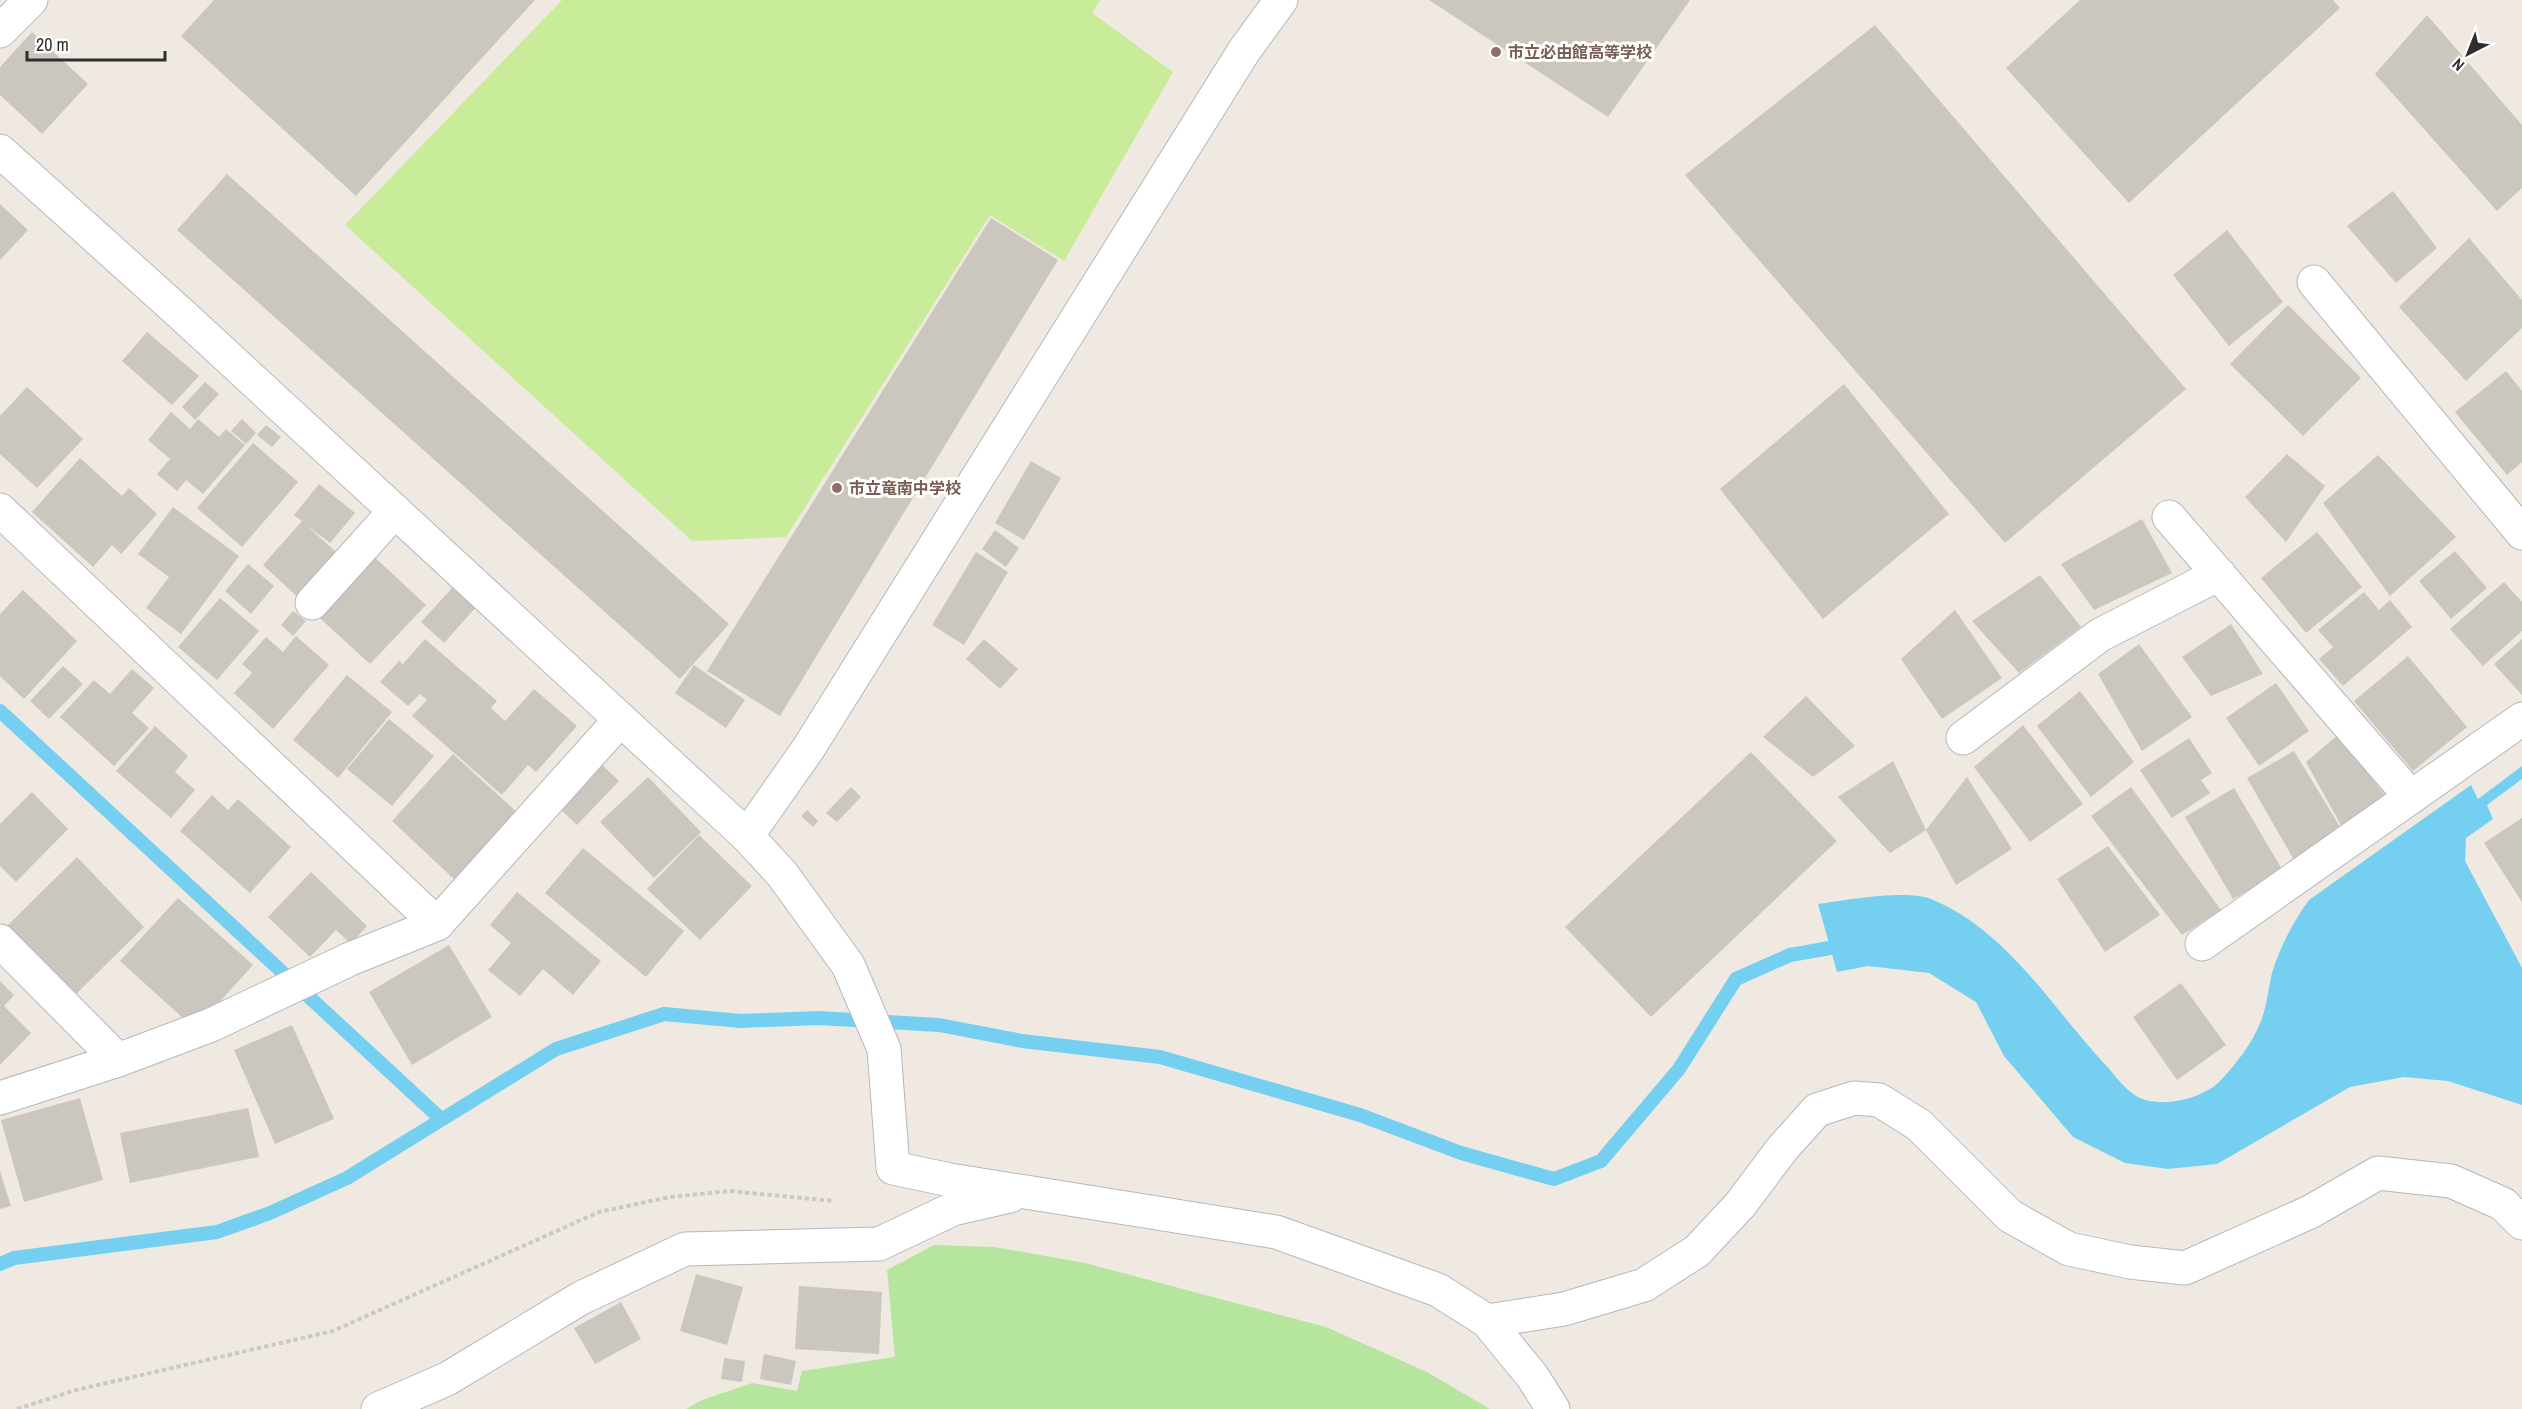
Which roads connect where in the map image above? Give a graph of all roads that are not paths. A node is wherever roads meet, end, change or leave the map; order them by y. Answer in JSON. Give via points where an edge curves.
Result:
{"nodes":[{"id":1,"x":31,"y":0,"type":"edge"},
{"id":2,"x":1281,"y":0,"type":"edge"},
{"id":3,"x":0,"y":31,"type":"edge"},
{"id":4,"x":0,"y":151,"type":"edge"},
{"id":5,"x":2314,"y":282,"type":"dead end"},
{"id":6,"x":0,"y":510,"type":"edge"},
{"id":7,"x":395,"y":511,"type":"junction"},
{"id":8,"x":2169,"y":517,"type":"dead end"},
{"id":9,"x":2522,"y":533,"type":"edge"},
{"id":10,"x":2219,"y":574,"type":"junction"},
{"id":11,"x":312,"y":603,"type":"dead end"},
{"id":12,"x":2522,"y":719,"type":"edge"},
{"id":13,"x":620,"y":720,"type":"junction"},
{"id":14,"x":1963,"y":738,"type":"dead end"},
{"id":15,"x":2411,"y":797,"type":"junction"},
{"id":16,"x":747,"y":836,"type":"junction"},
{"id":17,"x":437,"y":924,"type":"junction"},
{"id":18,"x":0,"y":941,"type":"edge"},
{"id":19,"x":2202,"y":944,"type":"dead end"},
{"id":20,"x":118,"y":1060,"type":"junction"},
{"id":21,"x":0,"y":1098,"type":"edge"},
{"id":22,"x":1026,"y":1192,"type":"junction"},
{"id":23,"x":2522,"y":1223,"type":"edge"},
{"id":24,"x":1487,"y":1321,"type":"junction"},
{"id":25,"x":378,"y":1409,"type":"edge"},
{"id":26,"x":1553,"y":1409,"type":"edge"}],
"edges":[{"from":1,"to":3,"type":"street"},
{"from":2,"to":16,"type":"street","via":[[1244,51],[808,749]]},
{"from":4,"to":7,"type":"street"},
{"from":5,"to":9,"type":"street"},
{"from":6,"to":17,"type":"street"},
{"from":7,"to":11,"type":"street"},
{"from":7,"to":13,"type":"street"},
{"from":8,"to":10,"type":"street"},
{"from":10,"to":14,"type":"street","via":[[2100,635]]},
{"from":10,"to":15,"type":"street"},
{"from":12,"to":15,"type":"street"},
{"from":13,"to":16,"type":"street"},
{"from":13,"to":17,"type":"street"},
{"from":15,"to":19,"type":"street"},
{"from":16,"to":22,"type":"street","via":[[782,874],[848,965],[884,1049],[893,1168]]},
{"from":17,"to":20,"type":"street","via":[[211,1025]]},
{"from":18,"to":20,"type":"street"},
{"from":20,"to":21,"type":"street"},
{"from":22,"to":24,"type":"street","via":[[1275,1232],[1438,1290]]},
{"from":22,"to":25,"type":"street","via":[[953,1209],[879,1244],[685,1248],[580,1298],[447,1379]]},
{"from":23,"to":24,"type":"street","via":[[2503,1204],[2451,1181],[2378,1173],[2310,1212],[2185,1268],[2130,1262],[2069,1249],[2010,1216],[1919,1125],[1879,1100],[1854,1098],[1817,1110],[1697,1251],[1644,1285],[1564,1309]]},
{"from":24,"to":26,"type":"street"}]}
